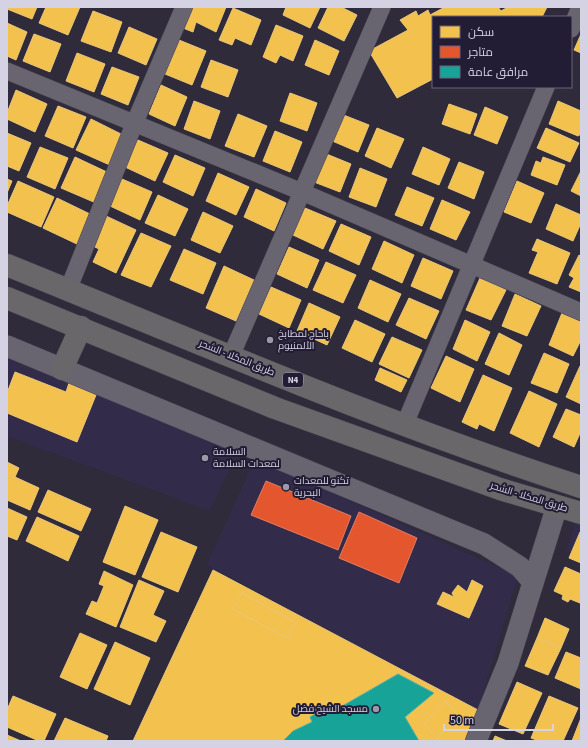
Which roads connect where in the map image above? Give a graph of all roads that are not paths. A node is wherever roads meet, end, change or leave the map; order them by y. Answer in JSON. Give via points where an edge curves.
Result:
{"nodes":[{"id":1,"x":184,"y":7,"type":"edge"},
{"id":2,"x":382,"y":7,"type":"edge"},
{"id":3,"x":580,"y":7,"type":"edge"},
{"id":4,"x":572,"y":27,"type":"edge"},
{"id":5,"x":7,"y":71,"type":"edge"},
{"id":6,"x":546,"y":88,"type":"edge"},
{"id":7,"x":135,"y":122,"type":"junction"},
{"id":8,"x":302,"y":192,"type":"junction"},
{"id":9,"x":7,"y":265,"type":"edge"},
{"id":10,"x":471,"y":265,"type":"junction"},
{"id":11,"x":68,"y":290,"type":"junction"},
{"id":12,"x":7,"y":298,"type":"edge"},
{"id":13,"x":581,"y":312,"type":"edge"},
{"id":14,"x":81,"y":327,"type":"junction"},
{"id":15,"x":7,"y":346,"type":"edge"},
{"id":16,"x":232,"y":356,"type":"junction"},
{"id":17,"x":62,"y":369,"type":"junction"},
{"id":18,"x":287,"y":378,"type":"junction"},
{"id":19,"x":275,"y":408,"type":"junction"},
{"id":20,"x":404,"y":426,"type":"junction"},
{"id":21,"x":581,"y":487,"type":"edge"},
{"id":22,"x":557,"y":506,"type":"junction"},
{"id":23,"x":581,"y":513,"type":"edge"},
{"id":24,"x":533,"y":582,"type":"junction"},
{"id":25,"x":476,"y":741,"type":"edge"}],
"edges":[{"from":1,"to":7,"type":"street"},
{"from":2,"to":8,"type":"street"},
{"from":3,"to":4,"type":"street"},
{"from":5,"to":7,"type":"street"},
{"from":6,"to":10,"type":"street"},
{"from":7,"to":8,"type":"street"},
{"from":7,"to":11,"type":"street"},
{"from":8,"to":10,"type":"street"},
{"from":8,"to":16,"type":"street"},
{"from":9,"to":11,"type":"highway","name":"طريق المكلا - الشحر","number":"N4"},
{"from":10,"to":13,"type":"street"},
{"from":10,"to":20,"type":"street"},
{"from":11,"to":16,"type":"highway","name":"طريق المكلا - الشحر","number":"N4"},
{"from":12,"to":14,"type":"highway","name":"طريق المكلا - الشحر"},
{"from":14,"to":17,"type":"highway"},
{"from":14,"to":19,"type":"highway","name":"طريق المكلا - الشحر"},
{"from":15,"to":17,"type":"street"},
{"from":16,"to":18,"type":"highway","name":"طريق المكلا - الشحر","number":"N4"},
{"from":17,"to":24,"type":"street","via":[[484,544],[520,567]]},
{"from":18,"to":19,"type":"highway"},
{"from":18,"to":20,"type":"highway","name":"طريق المكلا - الشحر","number":"N4"},
{"from":19,"to":22,"type":"highway","name":"طريق المكلا - الشحر","via":[[500,489]]},
{"from":20,"to":21,"type":"highway","name":"طريق المكلا - الشحر","number":"N4","via":[[495,460]]},
{"from":22,"to":23,"type":"highway","name":"طريق المكلا - الشحر"},
{"from":22,"to":24,"type":"street"},
{"from":24,"to":25,"type":"street","via":[[508,662]]}]}
